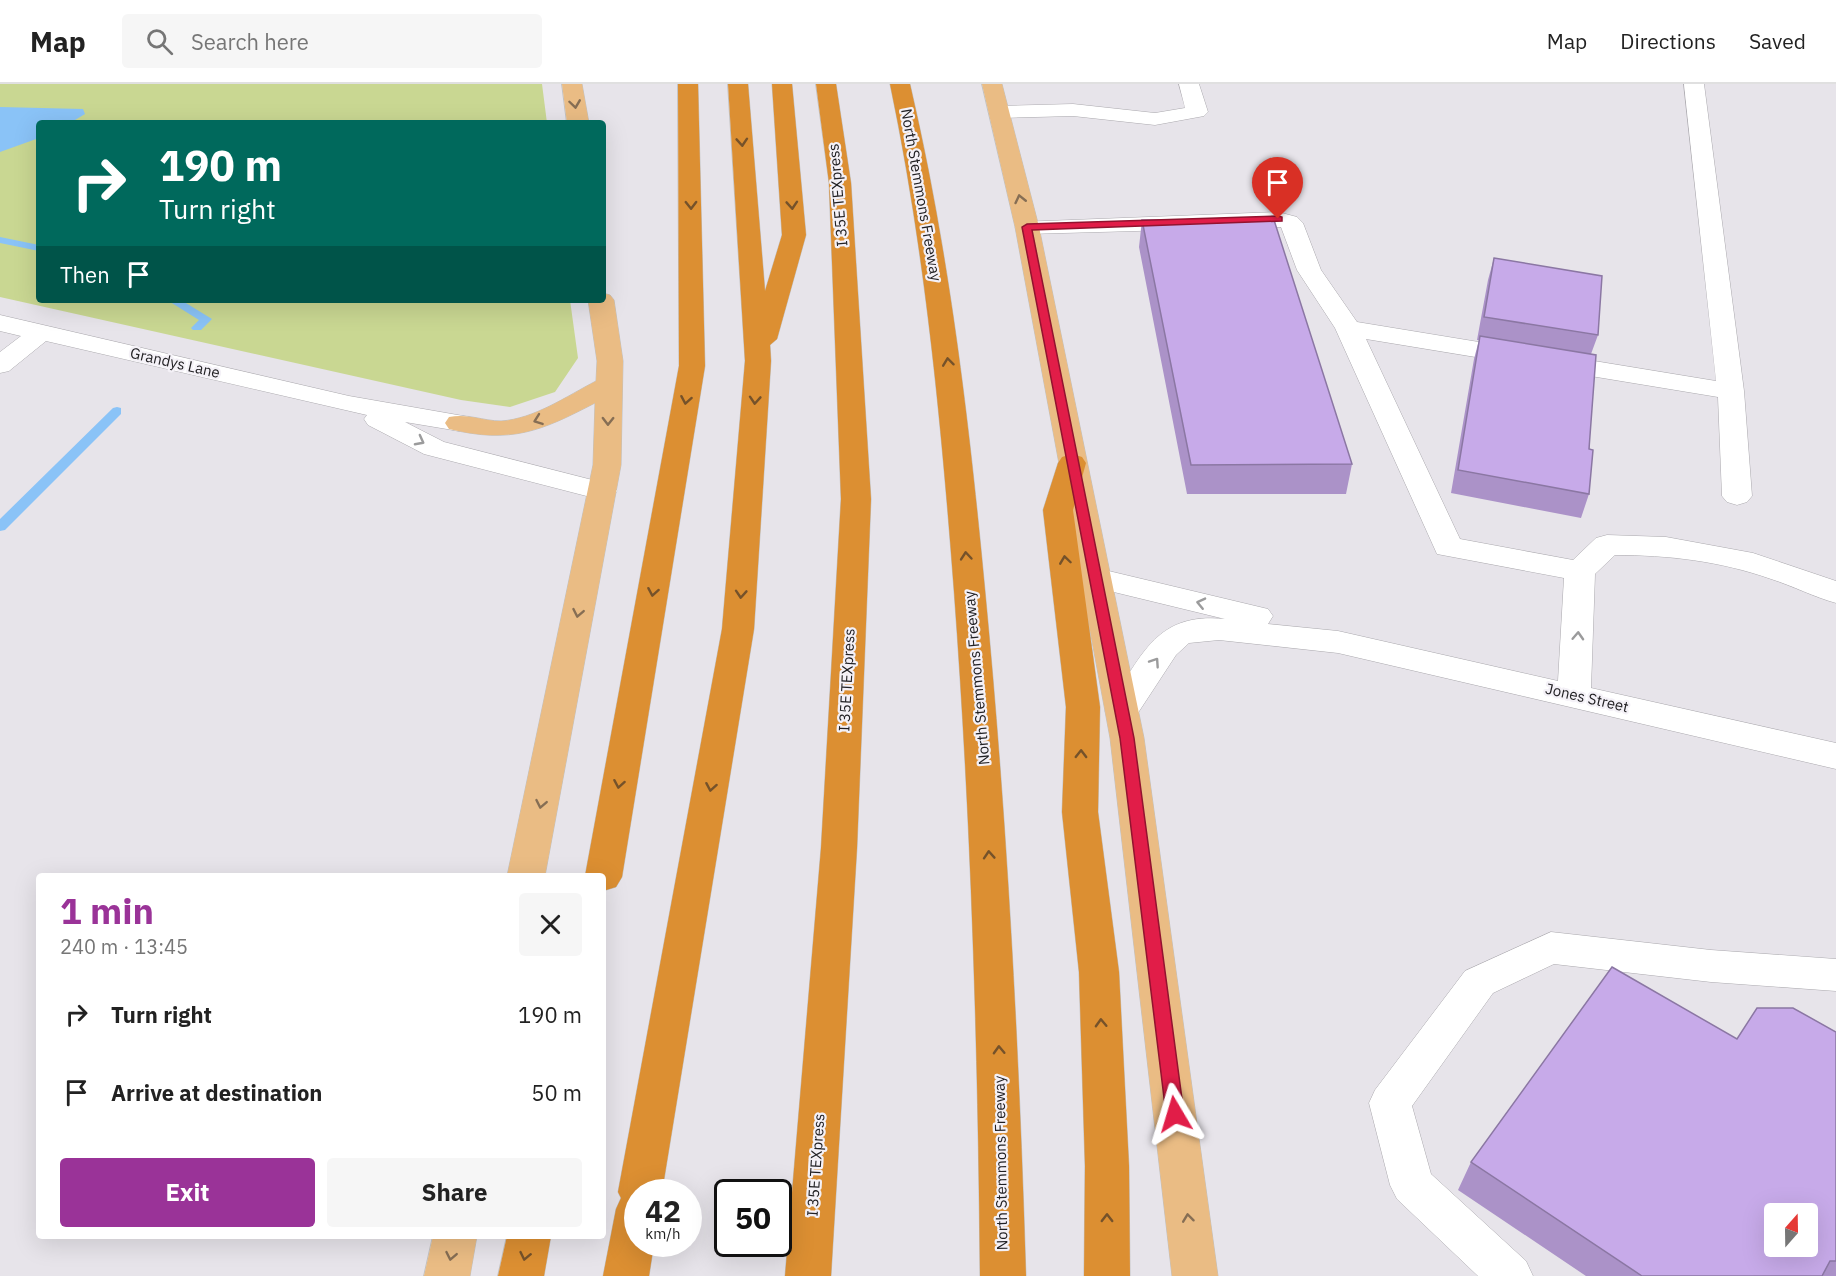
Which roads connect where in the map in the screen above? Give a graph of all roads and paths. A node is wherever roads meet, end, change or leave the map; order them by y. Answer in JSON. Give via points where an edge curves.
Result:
{"nodes":[{"id":1,"x":572,"y":84,"type":"edge"},
{"id":2,"x":688,"y":84,"type":"edge"},
{"id":3,"x":738,"y":84,"type":"edge"},
{"id":4,"x":782,"y":84,"type":"edge"},
{"id":5,"x":826,"y":84,"type":"edge"},
{"id":6,"x":900,"y":84,"type":"edge"},
{"id":7,"x":992,"y":84,"type":"edge"},
{"id":8,"x":1189,"y":84,"type":"edge"},
{"id":9,"x":1694,"y":84,"type":"edge"},
{"id":10,"x":1000,"y":112,"type":"junction"},
{"id":11,"x":578,"y":120,"type":"edge"},
{"id":12,"x":1027,"y":227,"type":"junction"},
{"id":13,"x":601,"y":303,"type":"edge"},
{"id":14,"x":0,"y":322,"type":"edge"},
{"id":15,"x":1348,"y":328,"type":"junction"},
{"id":16,"x":42,"y":332,"type":"junction"},
{"id":17,"x":758,"y":361,"type":"junction"},
{"id":18,"x":0,"y":365,"type":"edge"},
{"id":19,"x":609,"y":385,"type":"junction"},
{"id":20,"x":1731,"y":391,"type":"junction"},
{"id":21,"x":350,"y":404,"type":"junction"},
{"id":22,"x":459,"y":423,"type":"joint"},
{"id":23,"x":1071,"y":463,"type":"junction"},
{"id":24,"x":602,"y":491,"type":"junction"},
{"id":25,"x":1737,"y":496,"type":"dead end"},
{"id":26,"x":1580,"y":571,"type":"junction"},
{"id":27,"x":1096,"y":578,"type":"junction"},
{"id":28,"x":1836,"y":593,"type":"edge"},
{"id":29,"x":1338,"y":642,"type":"junction"},
{"id":30,"x":1574,"y":694,"type":"junction"},
{"id":31,"x":1122,"y":711,"type":"junction"},
{"id":32,"x":1836,"y":756,"type":"edge"},
{"id":33,"x":527,"y":873,"type":"edge"},
{"id":34,"x":604,"y":873,"type":"edge"},
{"id":35,"x":1836,"y":975,"type":"edge"},
{"id":36,"x":642,"y":1179,"type":"edge"},
{"id":37,"x":454,"y":1239,"type":"edge"},
{"id":38,"x":528,"y":1239,"type":"edge"},
{"id":39,"x":629,"y":1257,"type":"edge"},
{"id":40,"x":447,"y":1276,"type":"edge"},
{"id":41,"x":521,"y":1276,"type":"edge"},
{"id":42,"x":626,"y":1276,"type":"edge"},
{"id":43,"x":808,"y":1276,"type":"edge"},
{"id":44,"x":1003,"y":1276,"type":"edge"},
{"id":45,"x":1107,"y":1276,"type":"edge"},
{"id":46,"x":1195,"y":1276,"type":"edge"},
{"id":47,"x":1510,"y":1276,"type":"edge"}],
"edges":[{"from":1,"to":11,"type":"main road","one_way":true},
{"from":2,"to":34,"type":"highway","one_way":true,"via":[[692,366]]},
{"from":3,"to":17,"type":"highway","one_way":true},
{"from":4,"to":17,"type":"highway","one_way":true,"via":[[794,235]]},
{"from":5,"to":43,"type":"highway","name":"I 35E TEXpress","via":[[840,183],[856,500],[839,848]]},
{"from":44,"to":6,"type":"highway","name":"North Stemmons Freeway","one_way":true,"via":[[993,916],[959,456],[928,220]]},
{"from":7,"to":10,"type":"main road"},
{"from":8,"to":10,"type":"street","via":[[1197,112],[1155,119],[1073,110]]},
{"from":9,"to":20,"type":"street"},
{"from":12,"to":10,"type":"main road","one_way":true},
{"from":12,"to":15,"type":"street","via":[[1278,219],[1289,222],[1295,228],[1309,270]]},
{"from":12,"to":23,"type":"main road"},
{"from":13,"to":19,"type":"main road","via":[[610,362]]},
{"from":14,"to":16,"type":"street","name":"Grandys Lane"},
{"from":15,"to":20,"type":"street"},
{"from":15,"to":26,"type":"street","via":[[1448,547]]},
{"from":16,"to":18,"type":"street"},
{"from":16,"to":21,"type":"street","name":"Grandys Lane"},
{"from":17,"to":36,"type":"highway","one_way":true,"via":[[738,629]]},
{"from":19,"to":22,"type":"main road","one_way":true,"via":[[537,422],[500,429]]},
{"from":19,"to":24,"type":"main road","one_way":true,"via":[[607,465]]},
{"from":20,"to":25,"type":"street"},
{"from":21,"to":22,"type":"street","name":"Grandys Lane"},
{"from":21,"to":24,"type":"street","name":"Grandys Lane","one_way":true,"via":[[434,448]]},
{"from":23,"to":27,"type":"main road"},
{"from":45,"to":23,"type":"highway","one_way":true,"via":[[1099,972],[1080,812],[1083,707],[1058,510]]},
{"from":24,"to":33,"type":"main road","one_way":true},
{"from":26,"to":28,"type":"street","via":[[1608,545],[1651,544],[1757,563]]},
{"from":30,"to":26,"type":"street","one_way":true},
{"from":29,"to":27,"type":"street","name":"Jones Street","one_way":true,"via":[[1291,624]]},
{"from":27,"to":31,"type":"main road"},
{"from":29,"to":30,"type":"street","name":"Jones Street"},
{"from":31,"to":29,"type":"street","name":"Jones Street","one_way":true,"via":[[1165,647],[1178,635],[1219,629]]},
{"from":30,"to":32,"type":"street","name":"Jones Street"},
{"from":46,"to":31,"type":"main road","one_way":true},
{"from":35,"to":47,"type":"street","via":[[1551,948],[1479,982],[1390,1103],[1412,1185]]},
{"from":37,"to":40,"type":"main road","one_way":true},
{"from":38,"to":41,"type":"highway","one_way":true},
{"from":39,"to":42,"type":"highway"}]}
